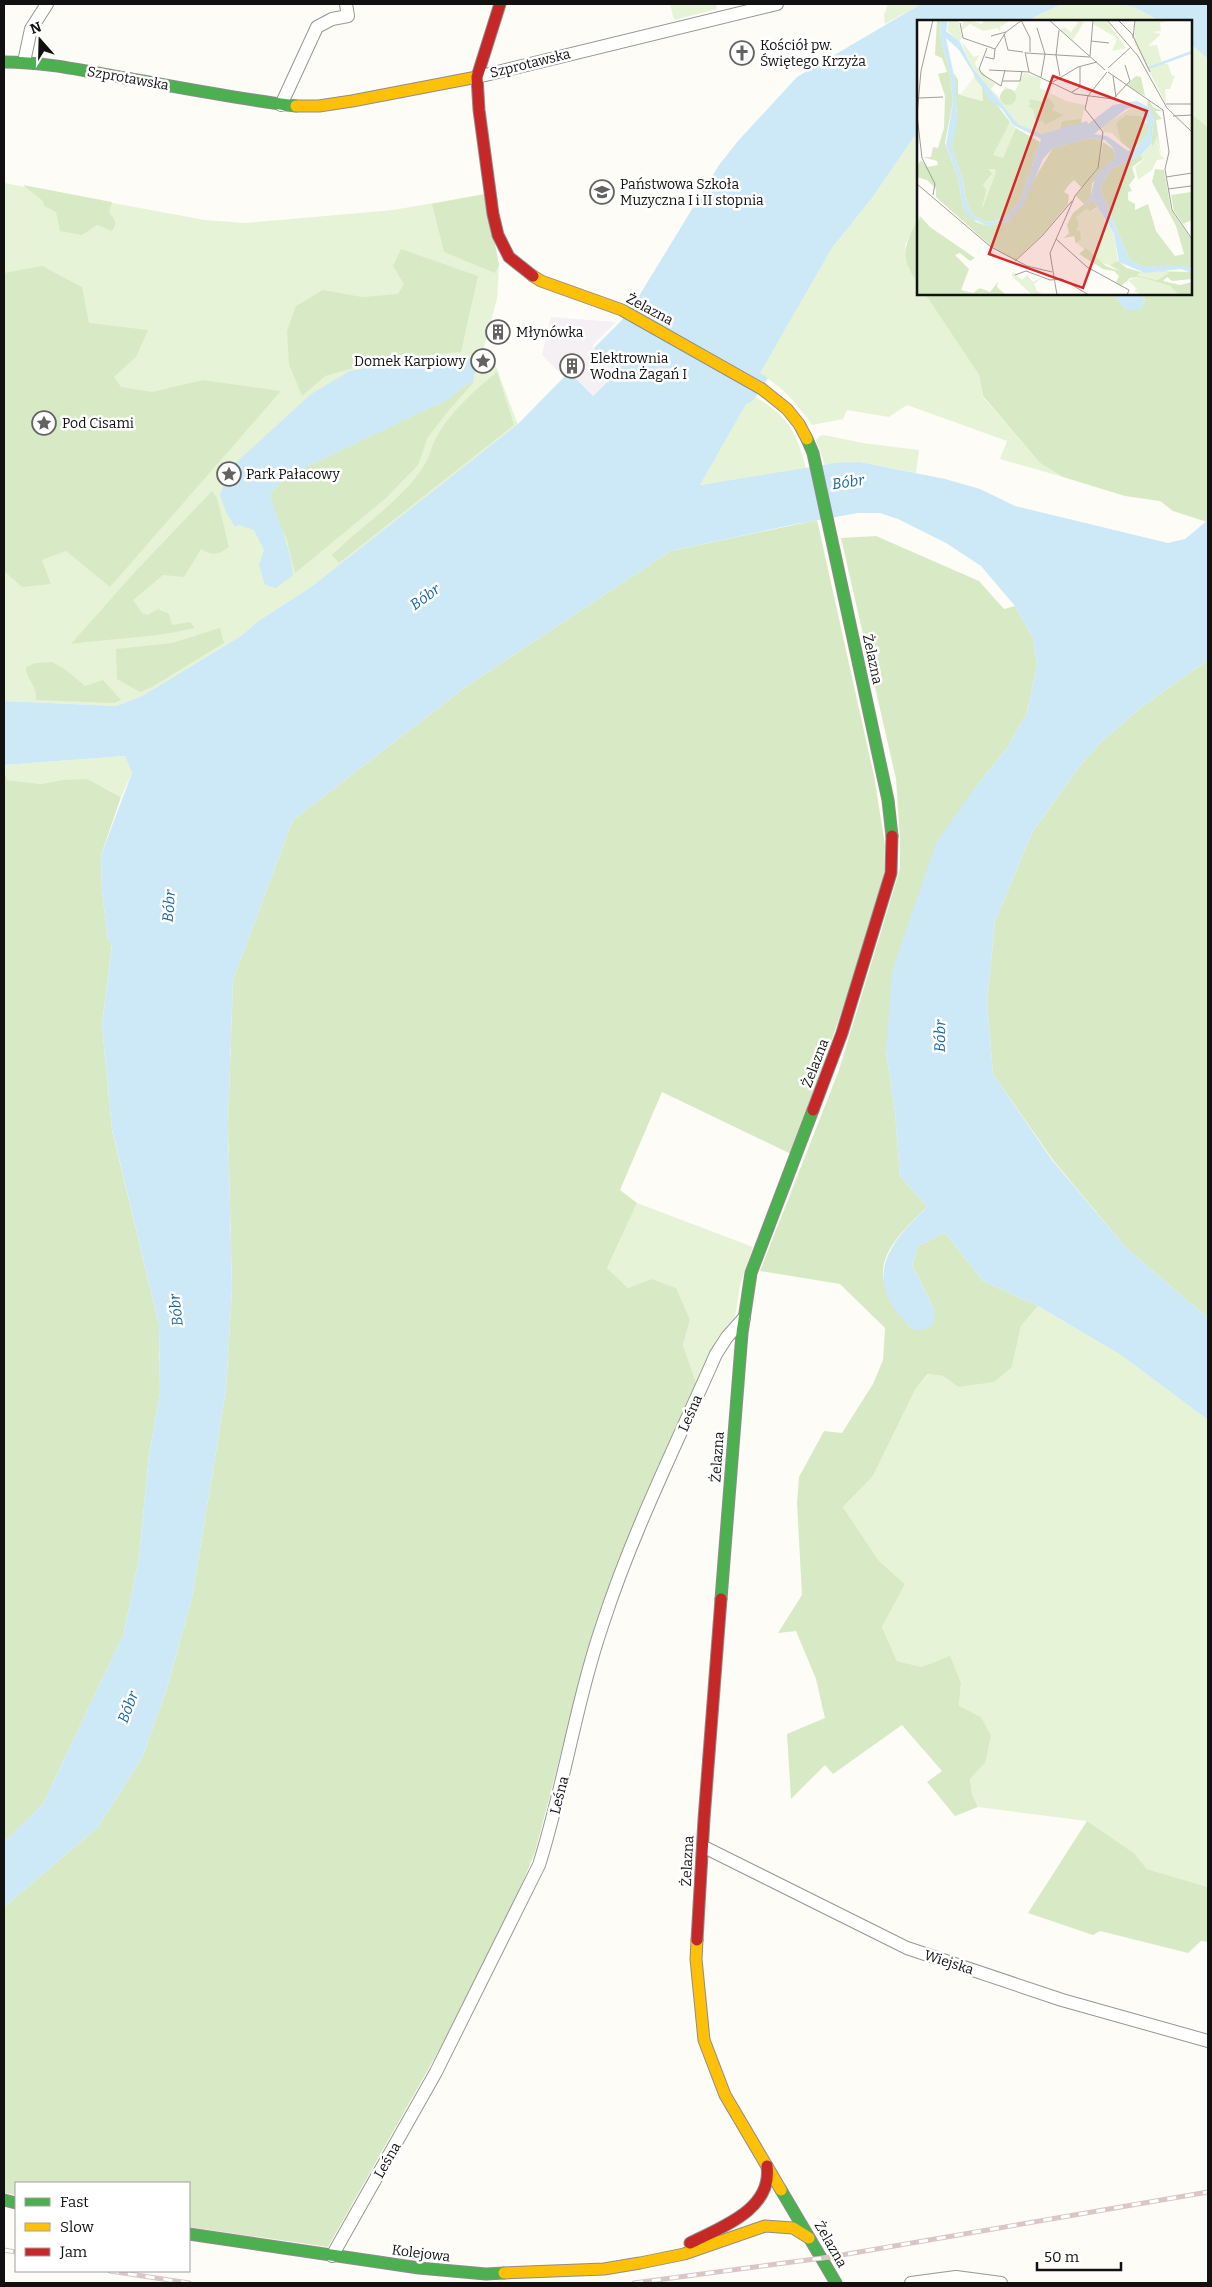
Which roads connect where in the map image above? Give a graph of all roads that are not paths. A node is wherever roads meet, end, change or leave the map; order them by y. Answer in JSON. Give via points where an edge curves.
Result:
{"nodes":[{"id":1,"x":47,"y":4,"type":"edge"},
{"id":2,"x":500,"y":4,"type":"edge"},
{"id":3,"x":777,"y":4,"type":"edge"},
{"id":4,"x":347,"y":10,"type":"edge"},
{"id":5,"x":4,"y":62,"type":"edge"},
{"id":6,"x":24,"y":62,"type":"junction"},
{"id":7,"x":477,"y":77,"type":"junction"},
{"id":8,"x":281,"y":105,"type":"junction"},
{"id":9,"x":744,"y":1318,"type":"junction"},
{"id":10,"x":704,"y":1847,"type":"junction"},
{"id":11,"x":1208,"y":2042,"type":"edge"},
{"id":12,"x":766,"y":2163,"type":"junction"},
{"id":13,"x":788,"y":2202,"type":"junction"},
{"id":14,"x":752,"y":2209,"type":"junction"},
{"id":15,"x":756,"y":2228,"type":"junction"},
{"id":16,"x":190,"y":2234,"type":"edge"},
{"id":17,"x":810,"y":2238,"type":"junction"},
{"id":18,"x":332,"y":2256,"type":"junction"},
{"id":19,"x":652,"y":2261,"type":"junction"},
{"id":20,"x":836,"y":2283,"type":"edge"},
{"id":21,"x":911,"y":2283,"type":"edge"},
{"id":22,"x":1001,"y":2283,"type":"edge"}],
"edges":[{"from":1,"to":6,"type":"street","via":[[31,29]]},
{"from":2,"to":7,"type":"street","name":"Żelazna"},
{"from":3,"to":7,"type":"street","name":"Szprotawska"},
{"from":4,"to":8,"type":"street","via":[[317,27]]},
{"from":5,"to":6,"type":"street","name":"Szprotawska"},
{"from":6,"to":8,"type":"street","name":"Szprotawska"},
{"from":7,"to":8,"type":"street","name":"Szprotawska","via":[[319,106]]},
{"from":7,"to":9,"type":"street","name":"Żelazna","via":[[493,214],[498,235],[509,257],[541,281],[622,310],[762,389],[794,414],[805,432],[813,453],[888,800],[894,858],[842,1033],[751,1273]]},
{"from":9,"to":10,"type":"street","name":"Żelazna"},
{"from":9,"to":18,"type":"street","name":"Leśna","via":[[716,1354],[638,1528],[595,1647],[539,1865],[436,2072]]},
{"from":10,"to":11,"type":"street","name":"Wiejska","via":[[907,1948],[1062,2000]]},
{"from":10,"to":12,"type":"street","name":"Żelazna","via":[[696,1960],[704,2040],[725,2095]]},
{"from":12,"to":13,"type":"street","name":"Żelazna"},
{"from":12,"to":14,"type":"street","name":"Kolejowa","via":[[770,2182]]},
{"from":13,"to":14,"type":"street","name":"Kolejowa","via":[[772,2200]]},
{"from":13,"to":15,"type":"street","name":"Kolejowa","via":[[779,2213]]},
{"from":13,"to":17,"type":"street","name":"Żelazna"},
{"from":14,"to":19,"type":"street","name":"Kolejowa"},
{"from":15,"to":17,"type":"street","name":"Kolejowa","via":[[783,2226]]},
{"from":15,"to":19,"type":"street","name":"Kolejowa","via":[[706,2247]]},
{"from":16,"to":18,"type":"street","name":"Kolejowa"},
{"from":17,"to":20,"type":"street","name":"Żelazna"},
{"from":18,"to":19,"type":"street","name":"Kolejowa","via":[[486,2274],[604,2269]]},
{"from":21,"to":22,"type":"street","via":[[956,2277]]}]}
